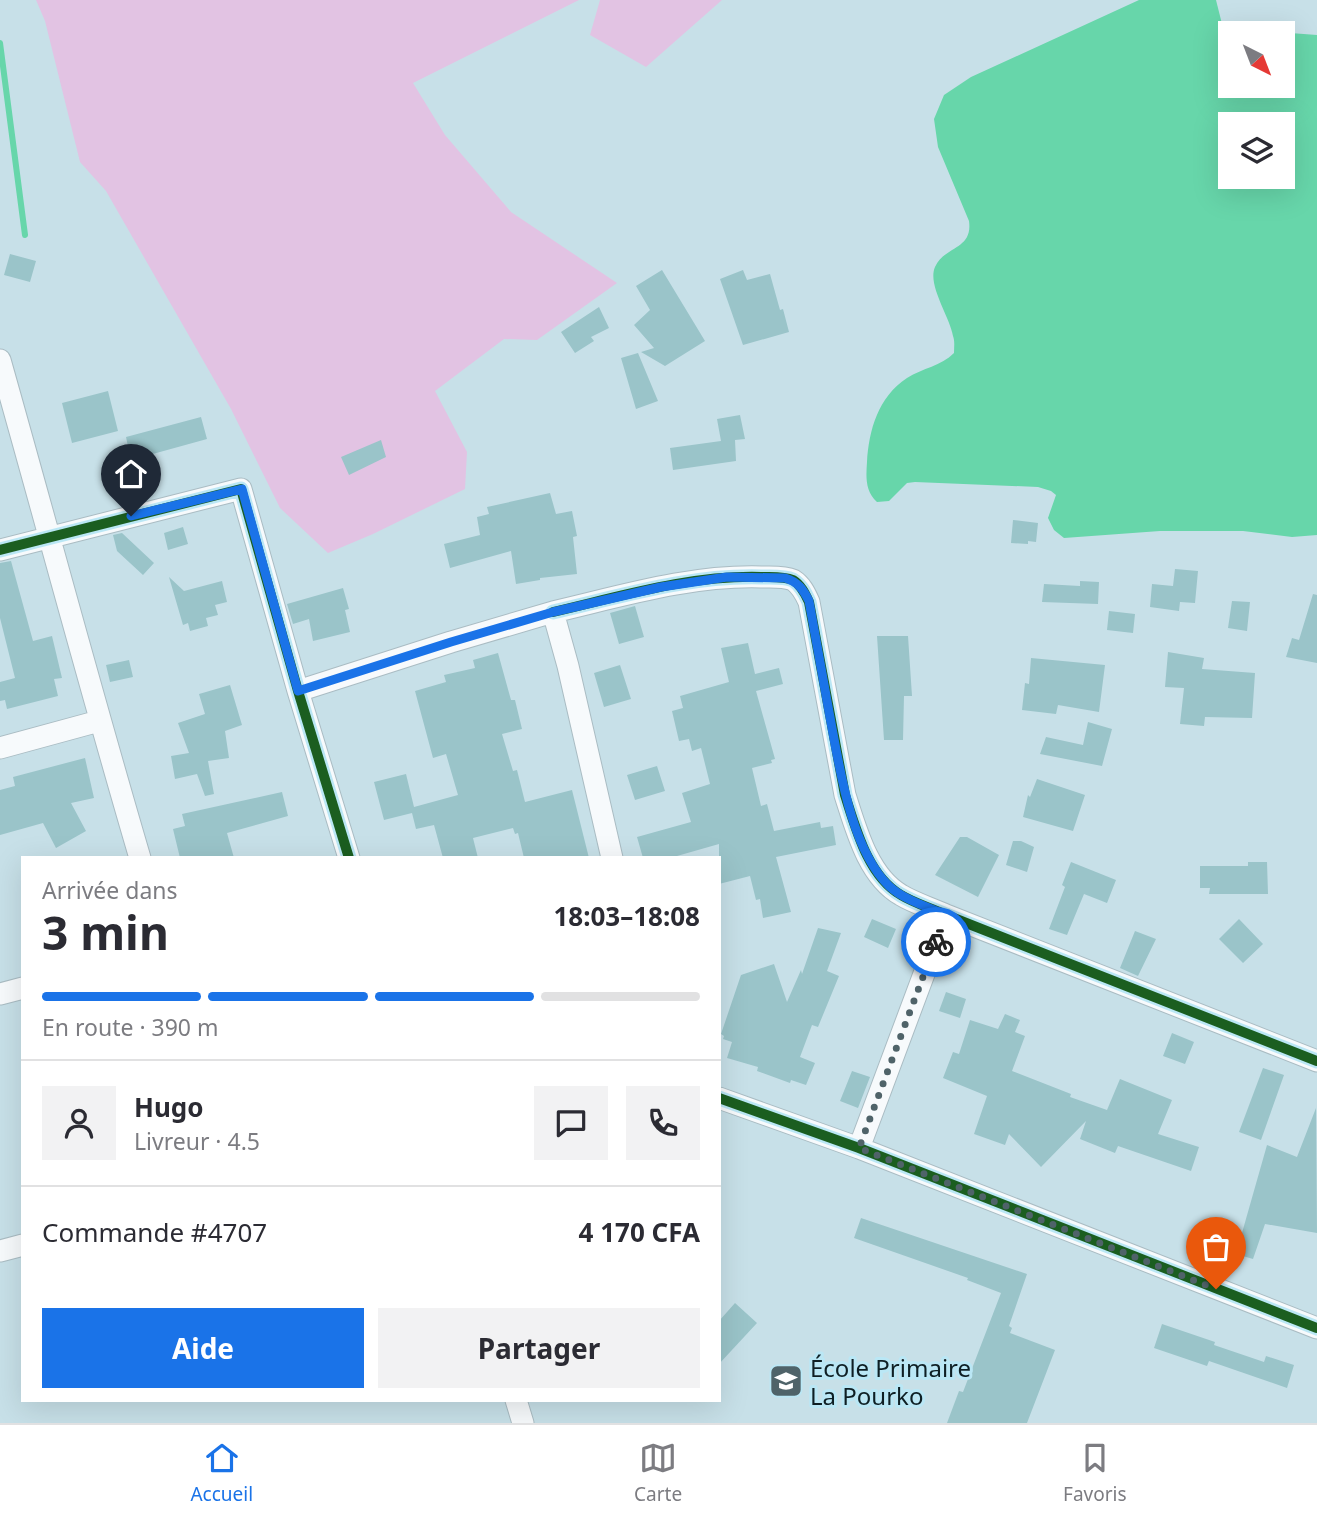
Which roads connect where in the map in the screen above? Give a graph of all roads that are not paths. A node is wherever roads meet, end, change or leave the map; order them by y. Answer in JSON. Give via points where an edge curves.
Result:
{"nodes":[{"id":1,"x":0,"y":360,"type":"edge"},
{"id":2,"x":50,"y":536,"type":"junction"},
{"id":3,"x":0,"y":550,"type":"edge"},
{"id":4,"x":553,"y":612,"type":"junction"},
{"id":5,"x":298,"y":691,"type":"junction"},
{"id":6,"x":99,"y":721,"type":"junction"},
{"id":7,"x":0,"y":748,"type":"edge"},
{"id":8,"x":138,"y":856,"type":"edge"},
{"id":9,"x":348,"y":856,"type":"edge"},
{"id":10,"x":612,"y":856,"type":"edge"},
{"id":11,"x":946,"y":915,"type":"junction"},
{"id":12,"x":21,"y":989,"type":"edge"},
{"id":13,"x":0,"y":994,"type":"edge"},
{"id":14,"x":1317,"y":1061,"type":"edge"},
{"id":15,"x":721,"y":1099,"type":"edge"},
{"id":16,"x":859,"y":1148,"type":"junction"},
{"id":17,"x":21,"y":1246,"type":"edge"},
{"id":18,"x":0,"y":1251,"type":"edge"},
{"id":19,"x":1317,"y":1328,"type":"edge"},
{"id":20,"x":517,"y":1402,"type":"edge"},
{"id":21,"x":523,"y":1423,"type":"edge"}],
"edges":[{"from":1,"to":2,"type":"street"},
{"from":2,"to":3,"type":"street"},
{"from":2,"to":5,"type":"street","via":[[241,489]]},
{"from":2,"to":6,"type":"street"},
{"from":4,"to":5,"type":"street"},
{"from":4,"to":10,"type":"street"},
{"from":4,"to":11,"type":"street","via":[[690,581],[727,577],[794,581],[809,601],[841,779],[863,843],[874,866],[900,895]]},
{"from":5,"to":9,"type":"street"},
{"from":6,"to":7,"type":"street"},
{"from":6,"to":8,"type":"street"},
{"from":11,"to":14,"type":"street"},
{"from":11,"to":16,"type":"street"},
{"from":12,"to":13,"type":"street"},
{"from":15,"to":16,"type":"street"},
{"from":16,"to":19,"type":"street"},
{"from":17,"to":18,"type":"street"},
{"from":20,"to":21,"type":"street"}]}
